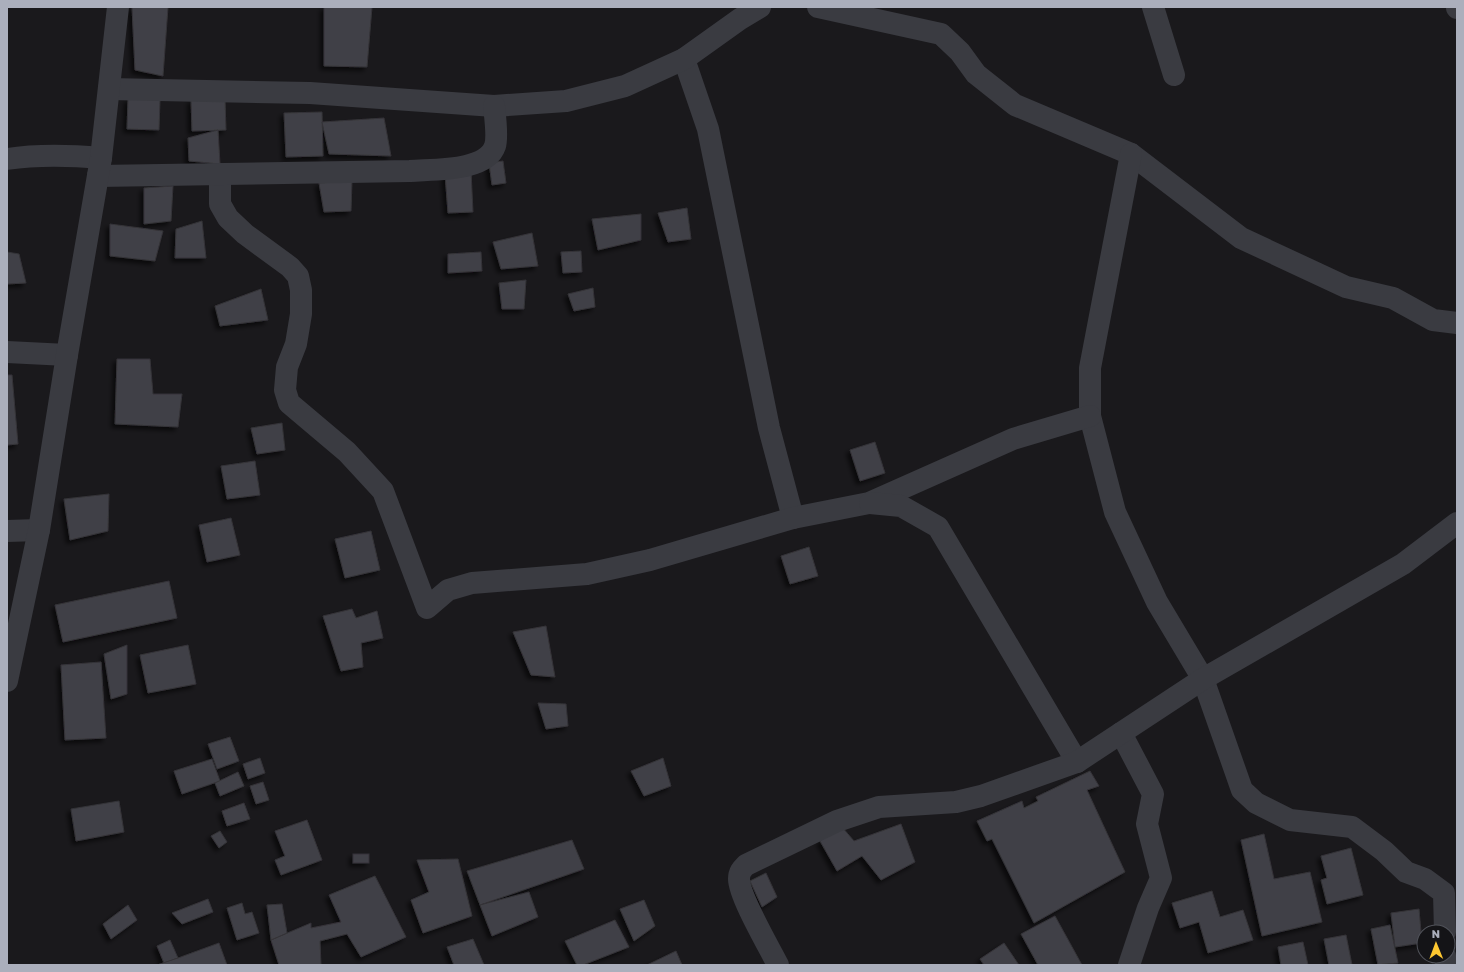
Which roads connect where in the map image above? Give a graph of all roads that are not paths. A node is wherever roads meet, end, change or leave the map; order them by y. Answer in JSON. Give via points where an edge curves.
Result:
{"nodes":[{"id":1,"x":118,"y":7,"type":"edge"},
{"id":2,"x":760,"y":7,"type":"edge"},
{"id":3,"x":818,"y":7,"type":"edge"},
{"id":4,"x":1153,"y":7,"type":"edge"},
{"id":5,"x":684,"y":58,"type":"junction"},
{"id":6,"x":1174,"y":75,"type":"dead end"},
{"id":7,"x":109,"y":89,"type":"junction"},
{"id":8,"x":494,"y":106,"type":"junction"},
{"id":9,"x":1131,"y":154,"type":"junction"},
{"id":10,"x":7,"y":159,"type":"edge"},
{"id":11,"x":100,"y":167,"type":"junction"},
{"id":12,"x":220,"y":174,"type":"junction"},
{"id":13,"x":1457,"y":323,"type":"edge"},
{"id":14,"x":7,"y":352,"type":"edge"},
{"id":15,"x":67,"y":355,"type":"junction"},
{"id":16,"x":1090,"y":416,"type":"junction"},
{"id":17,"x":869,"y":503,"type":"junction"},
{"id":18,"x":793,"y":518,"type":"junction"},
{"id":19,"x":1457,"y":523,"type":"edge"},
{"id":20,"x":39,"y":530,"type":"junction"},
{"id":21,"x":7,"y":531,"type":"edge"},
{"id":22,"x":1203,"y":679,"type":"junction"},
{"id":23,"x":7,"y":681,"type":"edge"},
{"id":24,"x":1121,"y":733,"type":"junction"},
{"id":25,"x":1077,"y":762,"type":"junction"},
{"id":26,"x":1445,"y":924,"type":"edge"},
{"id":27,"x":778,"y":965,"type":"edge"},
{"id":28,"x":1129,"y":965,"type":"edge"}],
"edges":[{"from":1,"to":7,"type":"street"},
{"from":2,"to":5,"type":"street","via":[[740,18]]},
{"from":3,"to":9,"type":"street","via":[[941,34],[960,52],[976,74],[1015,105]]},
{"from":4,"to":6,"type":"street"},
{"from":5,"to":8,"type":"street","via":[[624,86],[566,101]]},
{"from":5,"to":18,"type":"street","via":[[708,129],[769,428]]},
{"from":7,"to":8,"type":"street","via":[[310,93]]},
{"from":7,"to":11,"type":"street"},
{"from":8,"to":12,"type":"street","via":[[495,145],[488,158],[480,163],[410,171]]},
{"from":9,"to":13,"type":"street","via":[[1241,238],[1346,287],[1393,298],[1433,320]]},
{"from":9,"to":16,"type":"street","via":[[1090,368]]},
{"from":10,"to":11,"type":"street","via":[[63,154]]},
{"from":11,"to":12,"type":"street"},
{"from":11,"to":15,"type":"street"},
{"from":12,"to":18,"type":"street","via":[[220,204],[228,218],[298,276],[301,314],[296,344],[287,367],[285,390],[289,403],[347,452],[383,491],[427,608],[448,590],[472,583],[587,574],[650,560]]},
{"from":14,"to":15,"type":"street"},
{"from":15,"to":20,"type":"street"},
{"from":16,"to":17,"type":"street","via":[[1014,439]]},
{"from":16,"to":22,"type":"street","via":[[1115,512],[1157,602]]},
{"from":17,"to":18,"type":"street"},
{"from":17,"to":25,"type":"street","via":[[901,506],[938,527]]},
{"from":19,"to":22,"type":"street","via":[[1403,564]]},
{"from":20,"to":21,"type":"street"},
{"from":20,"to":23,"type":"street"},
{"from":22,"to":24,"type":"street"},
{"from":22,"to":26,"type":"street","via":[[1242,790],[1248,797],[1290,820],[1352,827],[1384,851],[1406,872],[1425,878],[1444,893]]},
{"from":24,"to":25,"type":"street"},
{"from":24,"to":28,"type":"street","via":[[1153,794],[1147,824],[1161,878]]},
{"from":25,"to":27,"type":"street","via":[[981,796],[956,802],[879,807],[837,821],[746,865],[740,871],[739,880],[747,905]]}]}
